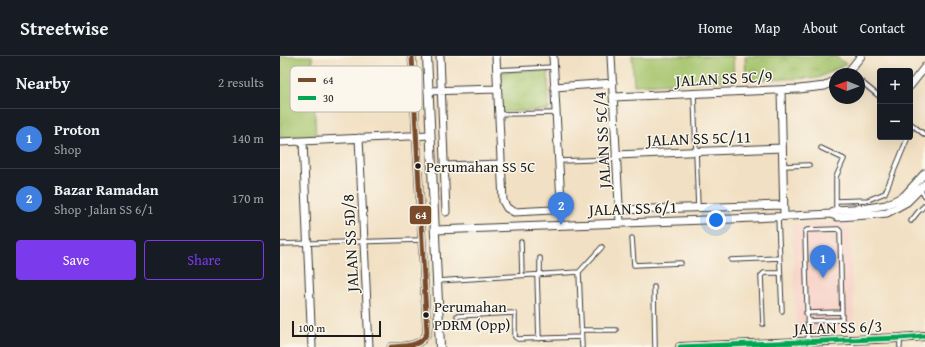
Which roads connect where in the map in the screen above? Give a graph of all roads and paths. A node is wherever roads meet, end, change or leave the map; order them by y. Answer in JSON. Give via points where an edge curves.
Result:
{"nodes":[{"id":1,"x":412,"y":56,"type":"edge"},
{"id":2,"x":427,"y":56,"type":"edge"},
{"id":3,"x":440,"y":56,"type":"edge"},
{"id":4,"x":496,"y":56,"type":"edge"},
{"id":5,"x":553,"y":56,"type":"edge"},
{"id":6,"x":611,"y":56,"type":"edge"},
{"id":7,"x":861,"y":56,"type":"edge"},
{"id":8,"x":412,"y":66,"type":"edge"},
{"id":9,"x":553,"y":67,"type":"junction"},
{"id":10,"x":925,"y":67,"type":"edge"},
{"id":11,"x":852,"y":68,"type":"edge"},
{"id":12,"x":496,"y":70,"type":"junction"},
{"id":13,"x":913,"y":82,"type":"edge"},
{"id":14,"x":613,"y":83,"type":"junction"},
{"id":15,"x":829,"y":83,"type":"edge"},
{"id":16,"x":865,"y":85,"type":"edge"},
{"id":17,"x":554,"y":87,"type":"junction"},
{"id":18,"x":497,"y":89,"type":"junction"},
{"id":19,"x":442,"y":90,"type":"junction"},
{"id":20,"x":781,"y":90,"type":"junction"},
{"id":21,"x":428,"y":91,"type":"junction"},
{"id":22,"x":694,"y":94,"type":"junction"},
{"id":23,"x":877,"y":95,"type":"edge"},
{"id":24,"x":613,"y":97,"type":"junction"},
{"id":25,"x":415,"y":112,"type":"edge"},
{"id":26,"x":556,"y":113,"type":"junction"},
{"id":27,"x":499,"y":114,"type":"junction"},
{"id":28,"x":913,"y":126,"type":"edge"},
{"id":29,"x":430,"y":135,"type":"junction"},
{"id":30,"x":925,"y":135,"type":"edge"},
{"id":31,"x":416,"y":136,"type":"junction"},
{"id":32,"x":359,"y":138,"type":"junction"},
{"id":33,"x":907,"y":140,"type":"edge"},
{"id":34,"x":303,"y":141,"type":"junction"},
{"id":35,"x":280,"y":142,"type":"edge"},
{"id":36,"x":782,"y":148,"type":"junction"},
{"id":37,"x":821,"y":148,"type":"dead end"},
{"id":38,"x":696,"y":152,"type":"junction"},
{"id":39,"x":616,"y":157,"type":"junction"},
{"id":40,"x":560,"y":162,"type":"junction"},
{"id":41,"x":501,"y":164,"type":"junction"},
{"id":42,"x":809,"y":165,"type":"dead end"},
{"id":43,"x":445,"y":166,"type":"junction"},
{"id":44,"x":782,"y":166,"type":"junction"},
{"id":45,"x":925,"y":173,"type":"edge"},
{"id":46,"x":921,"y":188,"type":"edge"},
{"id":47,"x":836,"y":200,"type":"junction"},
{"id":48,"x":783,"y":204,"type":"junction"},
{"id":49,"x":925,"y":205,"type":"edge"},
{"id":50,"x":698,"y":208,"type":"junction"},
{"id":51,"x":619,"y":210,"type":"junction"},
{"id":52,"x":446,"y":212,"type":"dead end"},
{"id":53,"x":834,"y":212,"type":"junction"},
{"id":54,"x":781,"y":217,"type":"junction"},
{"id":55,"x":911,"y":221,"type":"dead end"},
{"id":56,"x":620,"y":223,"type":"junction"},
{"id":57,"x":435,"y":230,"type":"junction"},
{"id":58,"x":632,"y":238,"type":"dead end"},
{"id":59,"x":422,"y":240,"type":"junction"},
{"id":60,"x":364,"y":241,"type":"junction"},
{"id":61,"x":521,"y":242,"type":"dead end"},
{"id":62,"x":280,"y":244,"type":"edge"},
{"id":63,"x":307,"y":244,"type":"junction"},
{"id":64,"x":602,"y":247,"type":"dead end"},
{"id":65,"x":540,"y":258,"type":"dead end"},
{"id":66,"x":779,"y":258,"type":"junction"},
{"id":67,"x":731,"y":260,"type":"dead end"},
{"id":68,"x":681,"y":263,"type":"dead end"},
{"id":69,"x":579,"y":272,"type":"junction"},
{"id":70,"x":780,"y":272,"type":"junction"},
{"id":71,"x":538,"y":275,"type":"junction"},
{"id":72,"x":522,"y":276,"type":"junction"},
{"id":73,"x":437,"y":281,"type":"junction"},
{"id":74,"x":654,"y":287,"type":"dead end"},
{"id":75,"x":782,"y":311,"type":"dead end"},
{"id":76,"x":806,"y":312,"type":"junction"},
{"id":77,"x":842,"y":312,"type":"junction"},
{"id":78,"x":457,"y":316,"type":"dead end"},
{"id":79,"x":808,"y":321,"type":"junction"},
{"id":80,"x":763,"y":324,"type":"dead end"},
{"id":81,"x":581,"y":330,"type":"junction"},
{"id":82,"x":616,"y":330,"type":"dead end"},
{"id":83,"x":925,"y":336,"type":"edge"},
{"id":84,"x":581,"y":337,"type":"junction"},
{"id":85,"x":539,"y":338,"type":"junction"},
{"id":86,"x":900,"y":338,"type":"junction"},
{"id":87,"x":808,"y":342,"type":"junction"},
{"id":88,"x":863,"y":343,"type":"edge"},
{"id":89,"x":774,"y":345,"type":"edge"},
{"id":90,"x":784,"y":345,"type":"edge"},
{"id":91,"x":712,"y":346,"type":"edge"},
{"id":92,"x":312,"y":347,"type":"edge"},
{"id":93,"x":369,"y":347,"type":"edge"},
{"id":94,"x":391,"y":347,"type":"edge"},
{"id":95,"x":440,"y":347,"type":"edge"},
{"id":96,"x":582,"y":347,"type":"edge"},
{"id":97,"x":655,"y":347,"type":"edge"},
{"id":98,"x":680,"y":347,"type":"edge"},
{"id":99,"x":900,"y":347,"type":"edge"}],
"edges":[{"from":1,"to":8,"type":"street"},
{"from":2,"to":21,"type":"street"},
{"from":3,"to":19,"type":"street"},
{"from":4,"to":12,"type":"street"},
{"from":5,"to":9,"type":"street"},
{"from":6,"to":14,"type":"street","name":"JALAN SS 5C/4"},
{"from":7,"to":11,"type":"street"},
{"from":9,"to":12,"type":"lane"},
{"from":9,"to":17,"type":"street"},
{"from":10,"to":13,"type":"street"},
{"from":12,"to":18,"type":"street"},
{"from":14,"to":17,"type":"street"},
{"from":14,"to":24,"type":"street","name":"JALAN SS 5C/4"},
{"from":15,"to":20,"type":"street","name":"JALAN SS 5C/9","via":[[821,86]]},
{"from":16,"to":23,"type":"lane"},
{"from":17,"to":26,"type":"street"},
{"from":18,"to":19,"type":"street"},
{"from":18,"to":27,"type":"street"},
{"from":19,"to":21,"type":"street"},
{"from":19,"to":43,"type":"street"},
{"from":20,"to":22,"type":"street","name":"JALAN SS 5C/9"},
{"from":20,"to":36,"type":"street"},
{"from":21,"to":29,"type":"street"},
{"from":22,"to":24,"type":"street","name":"JALAN SS 5C/9"},
{"from":22,"to":38,"type":"lane"},
{"from":24,"to":39,"type":"street","name":"JALAN SS 5C/4"},
{"from":25,"to":31,"type":"street"},
{"from":26,"to":27,"type":"lane"},
{"from":26,"to":40,"type":"street"},
{"from":27,"to":41,"type":"street"},
{"from":28,"to":30,"type":"lane"},
{"from":29,"to":31,"type":"street"},
{"from":29,"to":57,"type":"street"},
{"from":31,"to":32,"type":"street"},
{"from":31,"to":59,"type":"street"},
{"from":32,"to":34,"type":"street"},
{"from":32,"to":60,"type":"street","name":"JALAN SS 5D/8"},
{"from":33,"to":47,"type":"lane","via":[[885,193],[868,200]]},
{"from":34,"to":35,"type":"street"},
{"from":34,"to":63,"type":"street"},
{"from":36,"to":38,"type":"street","name":"JALAN SS 5C/11"},
{"from":36,"to":44,"type":"street"},
{"from":37,"to":47,"type":"lane","via":[[844,159],[836,177]]},
{"from":38,"to":39,"type":"street","name":"JALAN SS 5C/11"},
{"from":38,"to":50,"type":"lane"},
{"from":39,"to":40,"type":"lane"},
{"from":39,"to":51,"type":"street","name":"JALAN SS 5C/4"},
{"from":40,"to":41,"type":"street","via":[[561,202],[552,210],[532,212],[514,212],[507,208],[503,201]]},
{"from":41,"to":43,"type":"street"},
{"from":42,"to":44,"type":"lane"},
{"from":43,"to":52,"type":"street"},
{"from":44,"to":48,"type":"street"},
{"from":45,"to":46,"type":"street","name":"JALAN SS 6/1"},
{"from":46,"to":53,"type":"street","name":"JALAN SS 6/1","via":[[907,202],[887,212],[838,217]]},
{"from":47,"to":53,"type":"lane"},
{"from":48,"to":50,"type":"street"},
{"from":48,"to":54,"type":"street"},
{"from":49,"to":55,"type":"lane"},
{"from":50,"to":51,"type":"street"},
{"from":51,"to":56,"type":"street","name":"JALAN SS 5C/4"},
{"from":53,"to":54,"type":"street","name":"JALAN SS 6/1"},
{"from":54,"to":56,"type":"street","name":"JALAN SS 6/1"},
{"from":54,"to":66,"type":"lane"},
{"from":56,"to":57,"type":"street","name":"JALAN SS 6/1"},
{"from":57,"to":73,"type":"street"},
{"from":58,"to":68,"type":"lane","via":[[634,265]]},
{"from":59,"to":60,"type":"lane"},
{"from":59,"to":94,"type":"street","via":[[426,333],[422,342],[416,345]]},
{"from":60,"to":63,"type":"lane"},
{"from":60,"to":93,"type":"street","name":"JALAN SS 5D/8"},
{"from":61,"to":72,"type":"lane"},
{"from":62,"to":63,"type":"lane"},
{"from":63,"to":92,"type":"street"},
{"from":64,"to":69,"type":"lane"},
{"from":65,"to":71,"type":"lane"},
{"from":66,"to":67,"type":"lane"},
{"from":66,"to":70,"type":"lane"},
{"from":69,"to":71,"type":"lane"},
{"from":69,"to":81,"type":"lane"},
{"from":70,"to":75,"type":"lane"},
{"from":70,"to":80,"type":"lane","via":[[764,273],[761,276]]},
{"from":71,"to":72,"type":"lane"},
{"from":71,"to":85,"type":"lane"},
{"from":72,"to":73,"type":"lane"},
{"from":73,"to":95,"type":"street"},
{"from":74,"to":97,"type":"lane"},
{"from":76,"to":77,"type":"lane"},
{"from":76,"to":77,"type":"lane","via":[[805,232],[838,229]]},
{"from":76,"to":79,"type":"lane"},
{"from":77,"to":79,"type":"lane","via":[[840,320]]},
{"from":78,"to":85,"type":"lane","via":[[512,312],[515,317],[516,339]]},
{"from":79,"to":87,"type":"lane"},
{"from":81,"to":82,"type":"lane"},
{"from":81,"to":84,"type":"lane"},
{"from":83,"to":86,"type":"street","name":"JALAN SS 6/3"},
{"from":84,"to":85,"type":"lane"},
{"from":84,"to":96,"type":"lane"},
{"from":86,"to":88,"type":"street","name":"JALAN SS 6/3"},
{"from":86,"to":99,"type":"lane"},
{"from":87,"to":88,"type":"street","name":"JALAN SS 6/3"},
{"from":87,"to":90,"type":"street","name":"JALAN SS 6/3"},
{"from":89,"to":90,"type":"street","name":"JALAN SS 6/3"},
{"from":89,"to":91,"type":"street","name":"JALAN SS 6/3"},
{"from":91,"to":98,"type":"street","name":"JALAN SS 6/3"}]}
